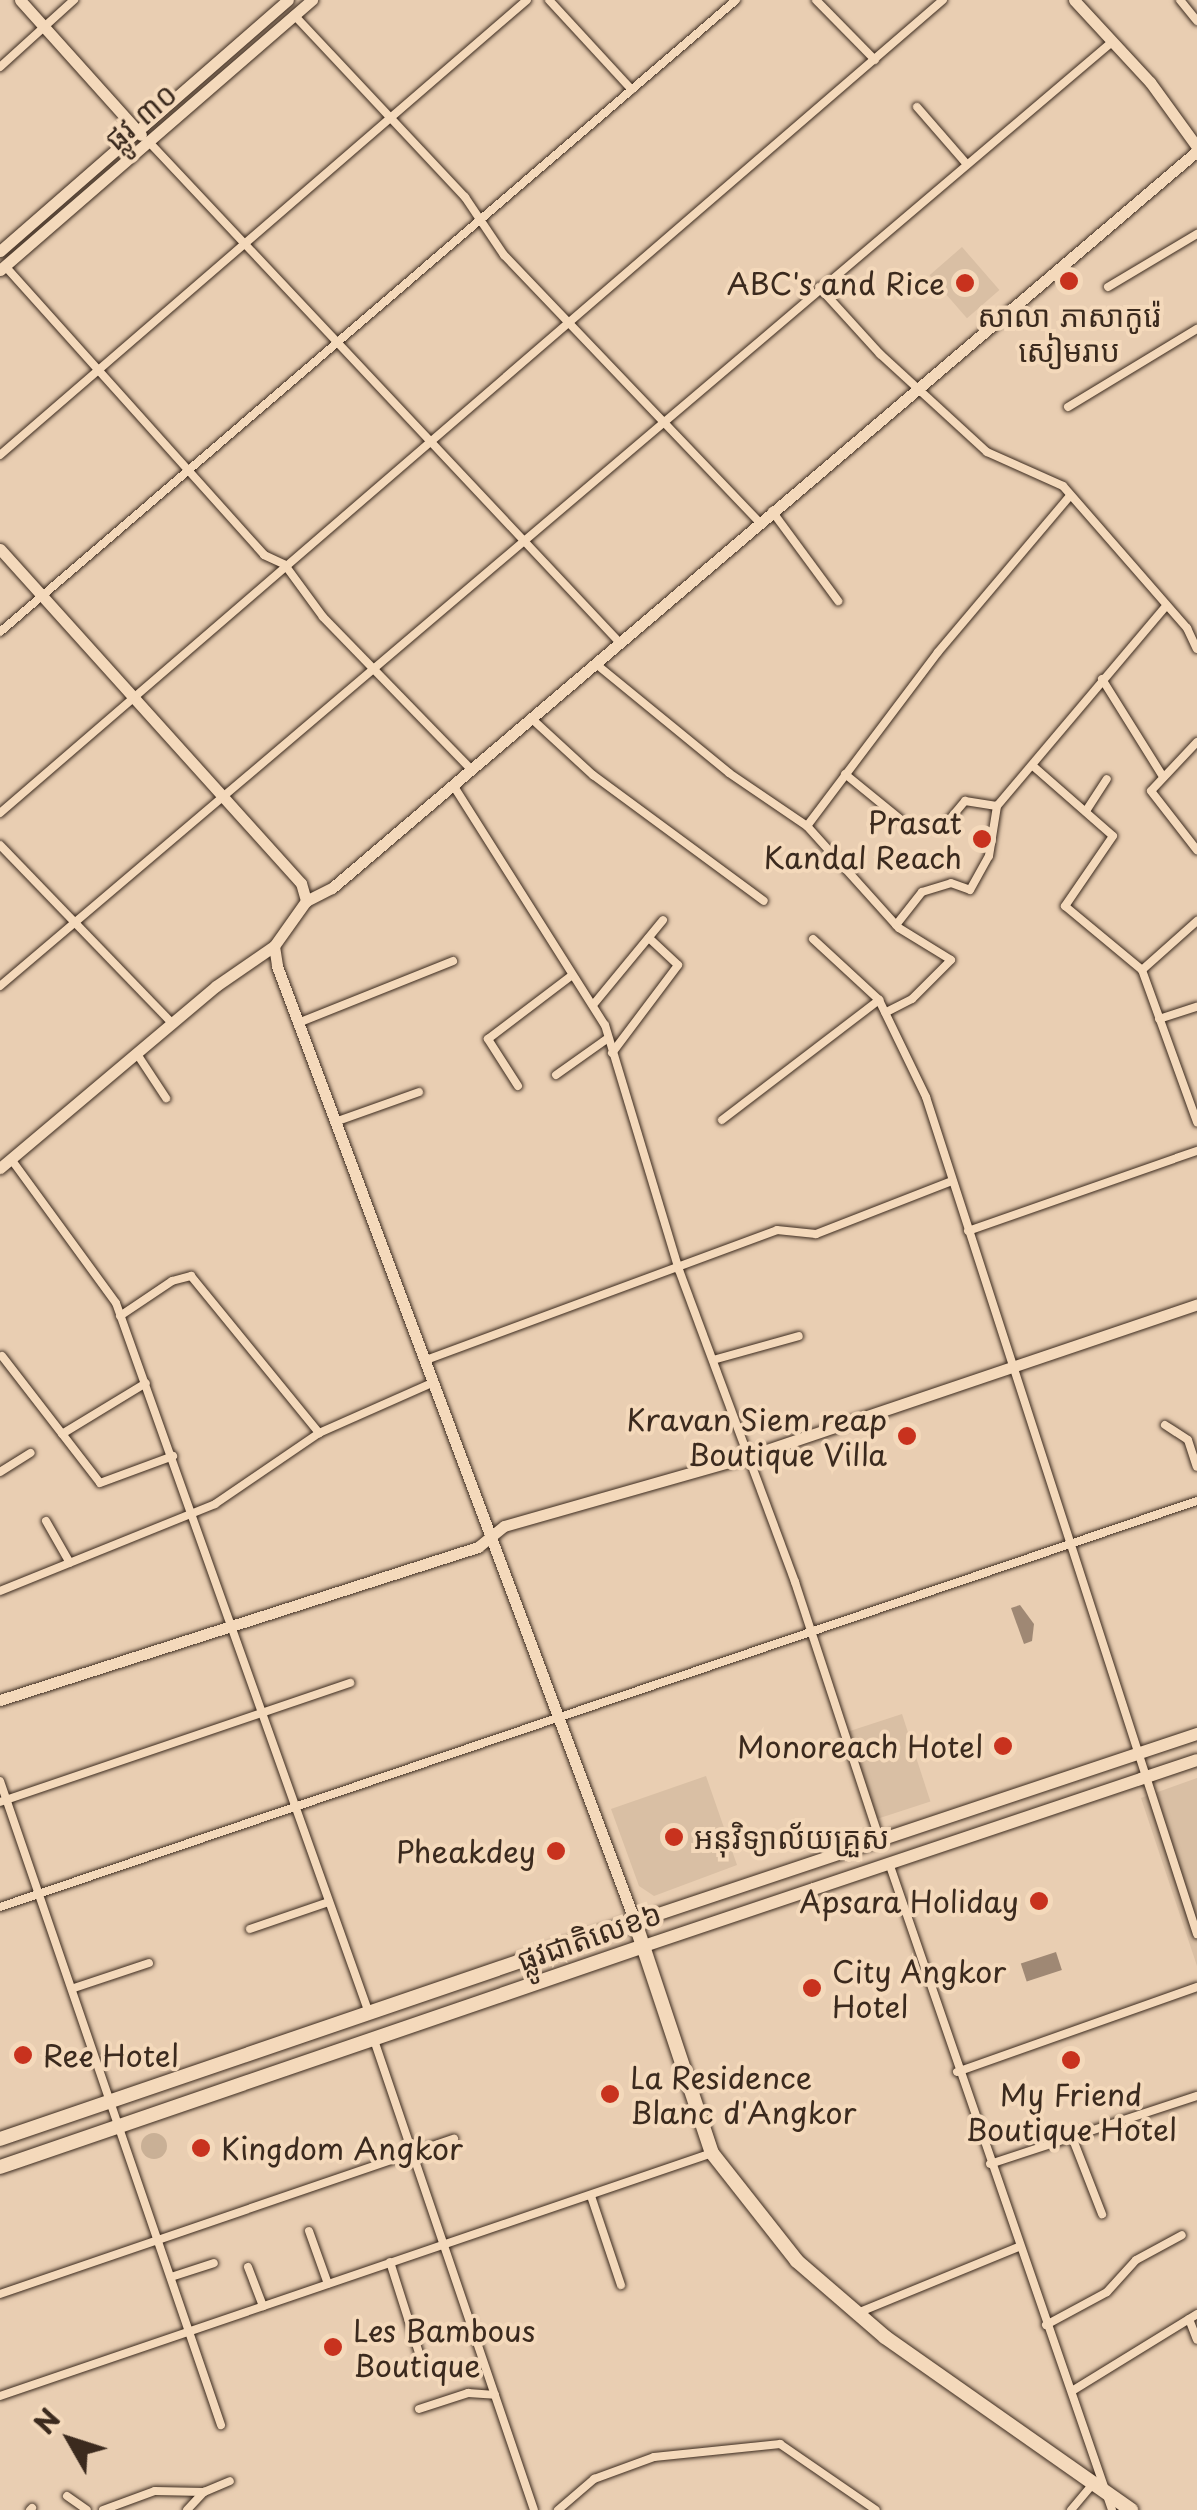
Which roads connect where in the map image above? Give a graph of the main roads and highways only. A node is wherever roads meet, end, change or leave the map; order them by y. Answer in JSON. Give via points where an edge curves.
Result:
{"nodes":[{"id":1,"x":1197,"y":1734,"type":"edge"},
{"id":2,"x":1197,"y":1760,"type":"edge"},
{"id":3,"x":635,"y":1922,"type":"junction"},
{"id":4,"x":644,"y":1946,"type":"junction"},
{"id":5,"x":0,"y":2140,"type":"edge"},
{"id":6,"x":0,"y":2167,"type":"edge"},
{"id":7,"x":1108,"y":2503,"type":"edge"},
{"id":8,"x":1131,"y":2510,"type":"edge"}],
"edges":[{"from":1,"to":3,"type":"main road","name":"ផ្លូវជាតិលេខ៦"},
{"from":2,"to":4,"type":"main road","name":"ផ្លូវជាតិលេខ៦"},
{"from":3,"to":4,"type":"highway"},
{"from":3,"to":5,"type":"highway","name":"ផ្លូវជាតិលេខ៦"},
{"from":4,"to":6,"type":"highway","name":"ផ្លូវជាតិលេខ៦"},
{"from":4,"to":7,"type":"highway","via":[[712,2152],[796,2261],[856,2314]]},
{"from":7,"to":8,"type":"highway"}]}
